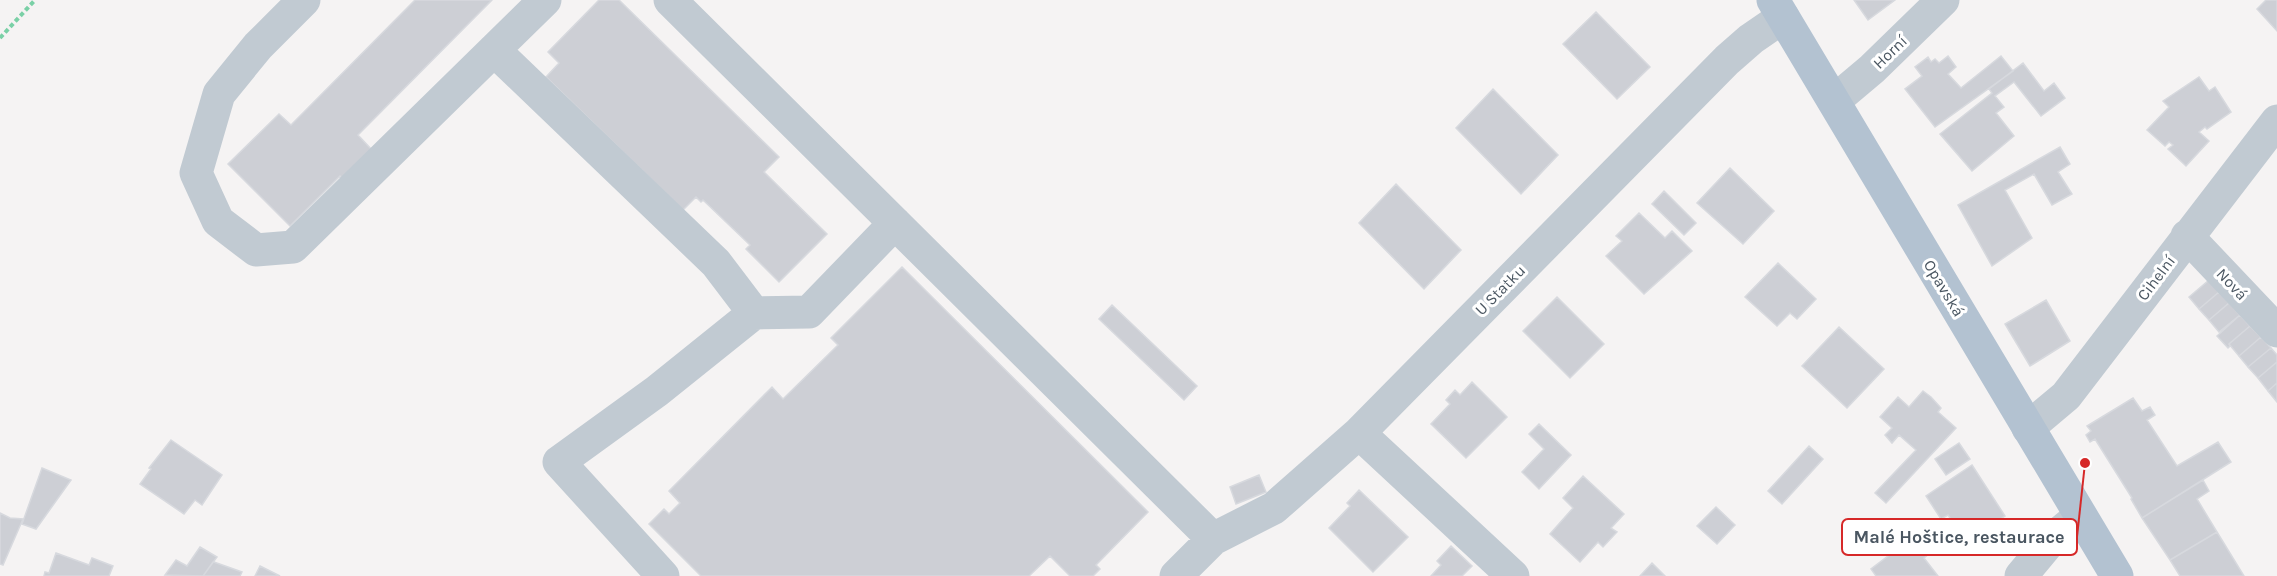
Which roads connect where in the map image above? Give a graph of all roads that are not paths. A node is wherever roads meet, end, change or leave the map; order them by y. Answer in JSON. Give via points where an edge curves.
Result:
{"nodes":[{"id":1,"x":304,"y":0,"type":"edge"},
{"id":2,"x":545,"y":0,"type":"edge"},
{"id":3,"x":670,"y":0,"type":"edge"},
{"id":4,"x":1943,"y":0,"type":"edge"},
{"id":5,"x":1778,"y":8,"type":"edge"},
{"id":6,"x":494,"y":50,"type":"junction"},
{"id":7,"x":1834,"y":102,"type":"junction"},
{"id":8,"x":2277,"y":122,"type":"edge"},
{"id":9,"x":895,"y":223,"type":"junction"},
{"id":10,"x":2187,"y":236,"type":"junction"},
{"id":11,"x":754,"y":313,"type":"junction"},
{"id":12,"x":2277,"y":331,"type":"edge"},
{"id":13,"x":2028,"y":428,"type":"junction"},
{"id":14,"x":1359,"y":433,"type":"junction"},
{"id":15,"x":2080,"y":516,"type":"junction"},
{"id":16,"x":1214,"y":539,"type":"junction"},
{"id":17,"x":1501,"y":572,"type":"edge"},
{"id":18,"x":663,"y":576,"type":"edge"},
{"id":19,"x":1176,"y":576,"type":"edge"},
{"id":20,"x":2021,"y":576,"type":"edge"},
{"id":21,"x":2117,"y":576,"type":"edge"}],
"edges":[{"from":1,"to":6,"type":"street","via":[[258,46],[219,94],[196,172],[218,221],[256,250],[293,247]]},
{"from":2,"to":6,"type":"street"},
{"from":3,"to":9,"type":"street"},
{"from":4,"to":7,"type":"street","name":"Horní"},
{"from":5,"to":7,"type":"main road","name":"Opavská"},
{"from":5,"to":14,"type":"street","name":"U Statku"},
{"from":6,"to":11,"type":"street","via":[[716,263]]},
{"from":7,"to":13,"type":"main road","name":"Opavská"},
{"from":8,"to":10,"type":"street","name":"Cihelní"},
{"from":9,"to":11,"type":"street","via":[[808,312]]},
{"from":9,"to":16,"type":"street"},
{"from":10,"to":12,"type":"street","name":"Nová"},
{"from":10,"to":13,"type":"street","name":"Cihelní","via":[[2066,396]]},
{"from":11,"to":18,"type":"street","via":[[657,391],[559,462]]},
{"from":13,"to":15,"type":"main road","name":"Opavská"},
{"from":14,"to":16,"type":"street","name":"U Statku","via":[[1274,508]]},
{"from":14,"to":17,"type":"street"},
{"from":15,"to":20,"type":"street","via":[[2051,540]]},
{"from":15,"to":21,"type":"main road","name":"Opavská"},
{"from":16,"to":19,"type":"street","name":"U Statku"}]}
